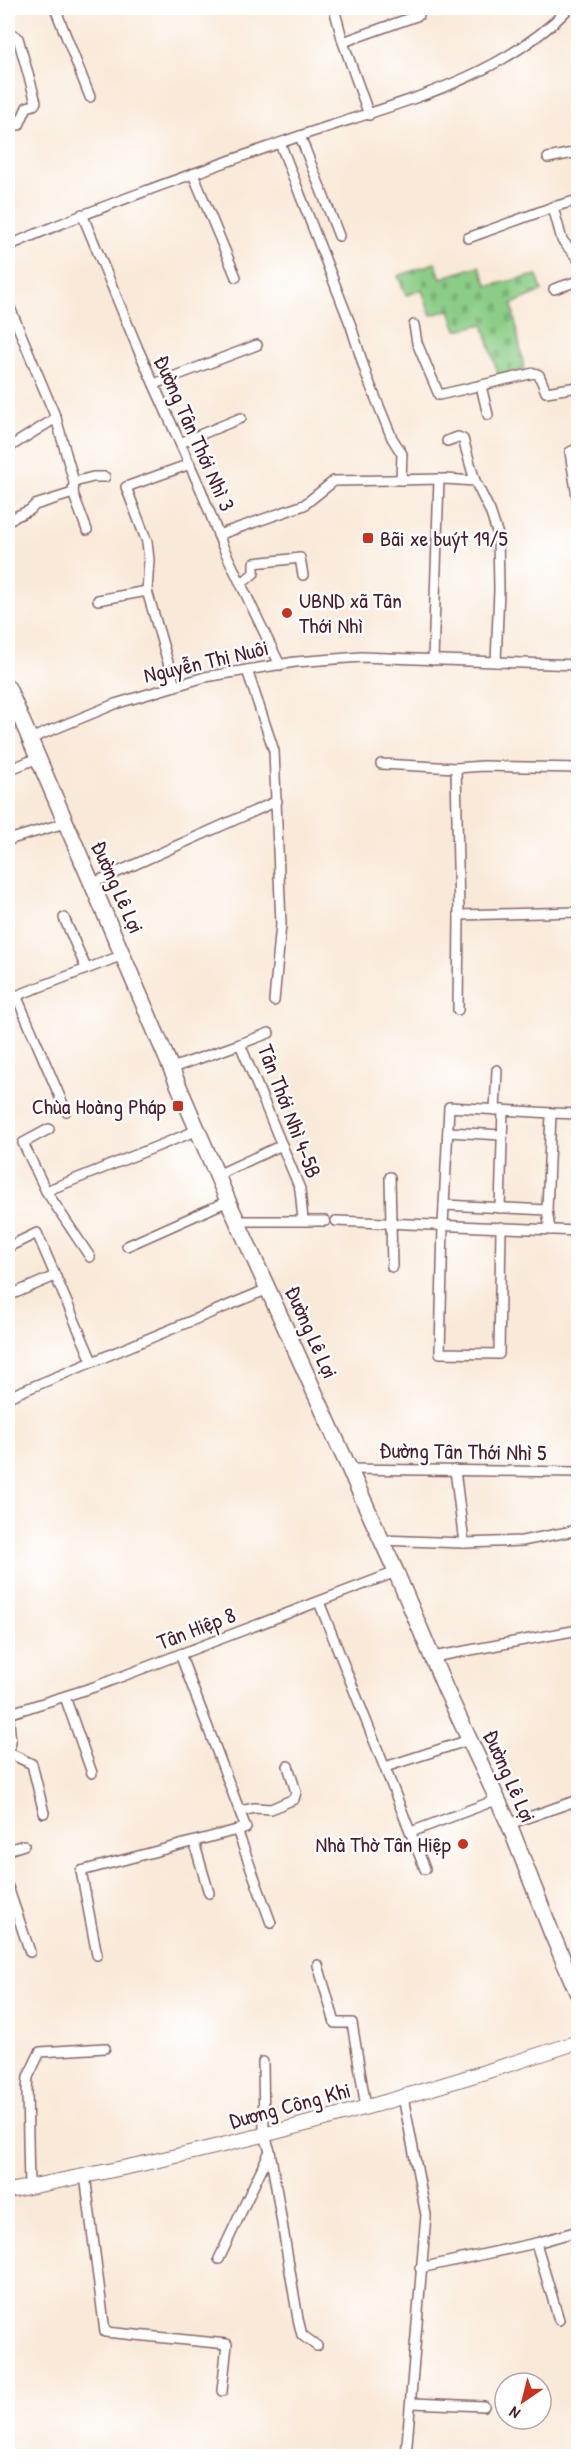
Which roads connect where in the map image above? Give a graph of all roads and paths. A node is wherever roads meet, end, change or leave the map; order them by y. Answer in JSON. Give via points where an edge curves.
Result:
{"nodes":[{"id":1,"x":56,"y":8,"type":"edge"},
{"id":2,"x":334,"y":8,"type":"edge"},
{"id":3,"x":569,"y":8,"type":"edge"},
{"id":4,"x":418,"y":15,"type":"dead end"},
{"id":5,"x":8,"y":35,"type":"edge"},
{"id":6,"x":343,"y":42,"type":"junction"},
{"id":7,"x":90,"y":97,"type":"dead end"},
{"id":8,"x":369,"y":115,"type":"junction"},
{"id":9,"x":8,"y":125,"type":"edge"},
{"id":10,"x":300,"y":136,"type":"junction"},
{"id":11,"x":280,"y":143,"type":"junction"},
{"id":12,"x":579,"y":152,"type":"edge"},
{"id":13,"x":548,"y":158,"type":"dead end"},
{"id":14,"x":193,"y":174,"type":"junction"},
{"id":15,"x":579,"y":200,"type":"edge"},
{"id":16,"x":554,"y":207,"type":"junction"},
{"id":17,"x":82,"y":214,"type":"junction"},
{"id":18,"x":339,"y":236,"type":"dead end"},
{"id":19,"x":468,"y":238,"type":"dead end"},
{"id":20,"x":8,"y":246,"type":"edge"},
{"id":21,"x":579,"y":259,"type":"edge"},
{"id":22,"x":236,"y":277,"type":"dead end"},
{"id":23,"x":579,"y":281,"type":"edge"},
{"id":24,"x":554,"y":289,"type":"dead end"},
{"id":25,"x":8,"y":303,"type":"edge"},
{"id":26,"x":414,"y":325,"type":"dead end"},
{"id":27,"x":257,"y":345,"type":"dead end"},
{"id":28,"x":154,"y":384,"type":"junction"},
{"id":29,"x":481,"y":386,"type":"junction"},
{"id":30,"x":579,"y":387,"type":"edge"},
{"id":31,"x":488,"y":415,"type":"dead end"},
{"id":32,"x":56,"y":418,"type":"junction"},
{"id":33,"x":241,"y":418,"type":"dead end"},
{"id":34,"x":447,"y":441,"type":"dead end"},
{"id":35,"x":180,"y":443,"type":"junction"},
{"id":36,"x":8,"y":448,"type":"edge"},
{"id":37,"x":579,"y":448,"type":"edge"},
{"id":38,"x":190,"y":464,"type":"junction"},
{"id":39,"x":105,"y":477,"type":"dead end"},
{"id":40,"x":439,"y":479,"type":"junction"},
{"id":41,"x":401,"y":480,"type":"junction"},
{"id":42,"x":475,"y":481,"type":"junction"},
{"id":43,"x":74,"y":482,"type":"junction"},
{"id":44,"x":74,"y":493,"type":"junction"},
{"id":45,"x":579,"y":503,"type":"edge"},
{"id":46,"x":8,"y":520,"type":"edge"},
{"id":47,"x":87,"y":530,"type":"dead end"},
{"id":48,"x":218,"y":534,"type":"junction"},
{"id":49,"x":303,"y":575,"type":"dead end"},
{"id":50,"x":241,"y":584,"type":"junction"},
{"id":51,"x":147,"y":591,"type":"junction"},
{"id":52,"x":98,"y":600,"type":"dead end"},
{"id":53,"x":433,"y":660,"type":"junction"},
{"id":54,"x":495,"y":662,"type":"junction"},
{"id":55,"x":280,"y":664,"type":"junction"},
{"id":56,"x":579,"y":665,"type":"edge"},
{"id":57,"x":247,"y":670,"type":"junction"},
{"id":58,"x":175,"y":686,"type":"junction"},
{"id":59,"x":8,"y":688,"type":"edge"},
{"id":60,"x":30,"y":739,"type":"junction"},
{"id":61,"x":38,"y":758,"type":"junction"},
{"id":62,"x":381,"y":764,"type":"dead end"},
{"id":63,"x":456,"y":768,"type":"junction"},
{"id":64,"x":579,"y":768,"type":"edge"},
{"id":65,"x":8,"y":770,"type":"edge"},
{"id":66,"x":277,"y":801,"type":"junction"},
{"id":67,"x":65,"y":823,"type":"junction"},
{"id":68,"x":8,"y":840,"type":"edge"},
{"id":69,"x":91,"y":884,"type":"junction"},
{"id":70,"x":579,"y":912,"type":"edge"},
{"id":71,"x":459,"y":915,"type":"junction"},
{"id":72,"x":64,"y":918,"type":"dead end"},
{"id":73,"x":123,"y":955,"type":"junction"},
{"id":74,"x":86,"y":968,"type":"junction"},
{"id":75,"x":12,"y":997,"type":"edge"},
{"id":76,"x":274,"y":1001,"type":"dead end"},
{"id":77,"x":458,"y":1010,"type":"dead end"},
{"id":78,"x":269,"y":1033,"type":"dead end"},
{"id":79,"x":240,"y":1044,"type":"junction"},
{"id":80,"x":172,"y":1068,"type":"junction"},
{"id":81,"x":497,"y":1070,"type":"dead end"},
{"id":82,"x":499,"y":1110,"type":"junction"},
{"id":83,"x":66,"y":1111,"type":"dead end"},
{"id":84,"x":552,"y":1113,"type":"junction"},
{"id":85,"x":579,"y":1114,"type":"edge"},
{"id":86,"x":49,"y":1129,"type":"dead end"},
{"id":87,"x":198,"y":1130,"type":"junction"},
{"id":88,"x":448,"y":1132,"type":"junction"},
{"id":89,"x":502,"y":1135,"type":"junction"},
{"id":90,"x":282,"y":1145,"type":"junction"},
{"id":91,"x":217,"y":1175,"type":"junction"},
{"id":92,"x":390,"y":1177,"type":"dead end"},
{"id":93,"x":46,"y":1191,"type":"junction"},
{"id":94,"x":228,"y":1201,"type":"junction"},
{"id":95,"x":444,"y":1205,"type":"junction"},
{"id":96,"x":500,"y":1208,"type":"junction"},
{"id":97,"x":547,"y":1210,"type":"junction"},
{"id":98,"x":303,"y":1220,"type":"junction"},
{"id":99,"x":238,"y":1221,"type":"junction"},
{"id":100,"x":325,"y":1221,"type":"dead end"},
{"id":101,"x":336,"y":1221,"type":"dead end"},
{"id":102,"x":391,"y":1223,"type":"junction"},
{"id":103,"x":443,"y":1225,"type":"junction"},
{"id":104,"x":501,"y":1227,"type":"junction"},
{"id":105,"x":550,"y":1230,"type":"junction"},
{"id":106,"x":579,"y":1231,"type":"edge"},
{"id":107,"x":127,"y":1246,"type":"dead end"},
{"id":108,"x":8,"y":1247,"type":"edge"},
{"id":109,"x":90,"y":1257,"type":"dead end"},
{"id":110,"x":392,"y":1267,"type":"dead end"},
{"id":111,"x":55,"y":1276,"type":"junction"},
{"id":112,"x":268,"y":1288,"type":"junction"},
{"id":113,"x":8,"y":1296,"type":"edge"},
{"id":114,"x":92,"y":1361,"type":"junction"},
{"id":115,"x":8,"y":1397,"type":"edge"},
{"id":116,"x":347,"y":1469,"type":"junction"},
{"id":117,"x":455,"y":1470,"type":"junction"},
{"id":118,"x":579,"y":1472,"type":"edge"},
{"id":119,"x":579,"y":1530,"type":"edge"},
{"id":120,"x":380,"y":1540,"type":"junction"},
{"id":121,"x":464,"y":1543,"type":"junction"},
{"id":122,"x":396,"y":1572,"type":"junction"},
{"id":123,"x":319,"y":1602,"type":"junction"},
{"id":124,"x":579,"y":1630,"type":"edge"},
{"id":125,"x":180,"y":1654,"type":"junction"},
{"id":126,"x":433,"y":1657,"type":"junction"},
{"id":127,"x":65,"y":1697,"type":"junction"},
{"id":128,"x":8,"y":1714,"type":"edge"},
{"id":129,"x":469,"y":1740,"type":"junction"},
{"id":130,"x":8,"y":1754,"type":"edge"},
{"id":131,"x":288,"y":1766,"type":"dead end"},
{"id":132,"x":385,"y":1767,"type":"junction"},
{"id":133,"x":92,"y":1773,"type":"dead end"},
{"id":134,"x":496,"y":1800,"type":"junction"},
{"id":135,"x":579,"y":1800,"type":"edge"},
{"id":136,"x":240,"y":1811,"type":"junction"},
{"id":137,"x":44,"y":1814,"type":"dead end"},
{"id":138,"x":509,"y":1824,"type":"junction"},
{"id":139,"x":237,"y":1830,"type":"junction"},
{"id":140,"x":411,"y":1832,"type":"junction"},
{"id":141,"x":195,"y":1842,"type":"junction"},
{"id":142,"x":24,"y":1845,"type":"dead end"},
{"id":143,"x":8,"y":1850,"type":"edge"},
{"id":144,"x":425,"y":1869,"type":"dead end"},
{"id":145,"x":8,"y":1887,"type":"edge"},
{"id":146,"x":209,"y":1893,"type":"dead end"},
{"id":147,"x":271,"y":1923,"type":"dead end"},
{"id":148,"x":30,"y":1952,"type":"dead end"},
{"id":149,"x":97,"y":1955,"type":"dead end"},
{"id":150,"x":318,"y":1965,"type":"dead end"},
{"id":151,"x":579,"y":1994,"type":"edge"},
{"id":152,"x":579,"y":2042,"type":"edge"},
{"id":153,"x":105,"y":2048,"type":"dead end"},
{"id":154,"x":263,"y":2062,"type":"dead end"},
{"id":155,"x":403,"y":2097,"type":"junction"},
{"id":156,"x":366,"y":2107,"type":"junction"},
{"id":157,"x":264,"y":2133,"type":"junction"},
{"id":158,"x":270,"y":2151,"type":"junction"},
{"id":159,"x":85,"y":2175,"type":"junction"},
{"id":160,"x":29,"y":2187,"type":"junction"},
{"id":161,"x":8,"y":2191,"type":"edge"},
{"id":162,"x":579,"y":2231,"type":"edge"},
{"id":163,"x":536,"y":2243,"type":"junction"},
{"id":164,"x":219,"y":2259,"type":"dead end"},
{"id":165,"x":420,"y":2268,"type":"junction"},
{"id":166,"x":559,"y":2320,"type":"dead end"},
{"id":167,"x":317,"y":2346,"type":"dead end"},
{"id":168,"x":222,"y":2391,"type":"dead end"},
{"id":169,"x":412,"y":2403,"type":"junction"},
{"id":170,"x":484,"y":2406,"type":"dead end"},
{"id":171,"x":406,"y":2457,"type":"edge"}],
"edges":[{"from":1,"to":7,"type":"street"},
{"from":2,"to":6,"type":"street"},
{"from":3,"to":8,"type":"street","via":[[549,29],[508,57]]},
{"from":4,"to":6,"type":"street"},
{"from":5,"to":9,"type":"street","via":[[18,38],[36,102],[27,107],[19,125]]},
{"from":6,"to":8,"type":"street"},
{"from":8,"to":10,"type":"street"},
{"from":10,"to":11,"type":"street"},
{"from":10,"to":18,"type":"street"},
{"from":11,"to":14,"type":"street"},
{"from":11,"to":41,"type":"street","via":[[367,377],[402,454]]},
{"from":12,"to":13,"type":"street"},
{"from":14,"to":17,"type":"street"},
{"from":14,"to":22,"type":"street"},
{"from":15,"to":16,"type":"street"},
{"from":16,"to":19,"type":"street"},
{"from":16,"to":21,"type":"street","via":[[562,240]]},
{"from":17,"to":20,"type":"street"},
{"from":17,"to":28,"type":"street","name":"Đường Tân Thới Nhì 3"},
{"from":23,"to":24,"type":"street"},
{"from":25,"to":32,"type":"street"},
{"from":26,"to":29,"type":"street","via":[[417,343],[439,395]]},
{"from":27,"to":28,"type":"street"},
{"from":28,"to":35,"type":"street","name":"Đường Tân Thới Nhì 3"},
{"from":29,"to":30,"type":"street","via":[[534,373],[539,375],[546,392]]},
{"from":29,"to":31,"type":"street"},
{"from":32,"to":36,"type":"street"},
{"from":32,"to":43,"type":"street"},
{"from":33,"to":35,"type":"street"},
{"from":34,"to":42,"type":"street","via":[[463,439]]},
{"from":35,"to":38,"type":"street","name":"Đường Tân Thới Nhì 3"},
{"from":37,"to":45,"type":"street","via":[[570,452]]},
{"from":38,"to":48,"type":"street","name":"Đường Tân Thới Nhì 3"},
{"from":38,"to":51,"type":"street","via":[[126,487],[147,542]]},
{"from":39,"to":43,"type":"street"},
{"from":40,"to":41,"type":"street"},
{"from":40,"to":42,"type":"street"},
{"from":40,"to":53,"type":"street"},
{"from":41,"to":48,"type":"street","via":[[334,481],[304,505]]},
{"from":42,"to":54,"type":"street","via":[[498,535]]},
{"from":43,"to":44,"type":"street"},
{"from":44,"to":46,"type":"street","via":[[34,505]]},
{"from":44,"to":47,"type":"street"},
{"from":48,"to":50,"type":"street","name":"Đường Tân Thới Nhì 3"},
{"from":49,"to":50,"type":"street","via":[[300,558],[254,563],[254,573]]},
{"from":50,"to":55,"type":"street","name":"Đường Tân Thới Nhì 3"},
{"from":51,"to":52,"type":"street"},
{"from":51,"to":58,"type":"street"},
{"from":53,"to":54,"type":"street","name":"Nguyễn Thị Nuôi"},
{"from":53,"to":55,"type":"street","name":"Nguyễn Thị Nuôi","via":[[361,657]]},
{"from":54,"to":56,"type":"street","name":"Nguyễn Thị Nuôi"},
{"from":55,"to":57,"type":"street","name":"Nguyễn Thị Nuôi"},
{"from":57,"to":58,"type":"street","name":"Nguyễn Thị Nuôi"},
{"from":57,"to":66,"type":"street","via":[[274,751]]},
{"from":58,"to":60,"type":"street","name":"Nguyễn Thị Nuôi","via":[[115,704]]},
{"from":59,"to":60,"type":"main road","name":"Đường Lê Lợi"},
{"from":60,"to":61,"type":"main road","name":"Đường Lê Lợi"},
{"from":61,"to":65,"type":"street"},
{"from":61,"to":67,"type":"main road","name":"Đường Lê Lợi"},
{"from":62,"to":63,"type":"street"},
{"from":63,"to":64,"type":"street"},
{"from":63,"to":71,"type":"street"},
{"from":66,"to":69,"type":"street"},
{"from":66,"to":76,"type":"street","via":[[281,924]]},
{"from":67,"to":68,"type":"street"},
{"from":67,"to":69,"type":"main road","name":"Đường Lê Lợi"},
{"from":69,"to":73,"type":"main road","name":"Đường Lê Lợi"},
{"from":70,"to":71,"type":"street"},
{"from":71,"to":77,"type":"street"},
{"from":72,"to":74,"type":"street"},
{"from":73,"to":74,"type":"street"},
{"from":73,"to":80,"type":"main road","name":"Đường Lê Lợi"},
{"from":74,"to":75,"type":"street"},
{"from":75,"to":83,"type":"street"},
{"from":78,"to":79,"type":"street","name":"Tân Thới Nhì 4-5B"},
{"from":79,"to":80,"type":"street"},
{"from":79,"to":90,"type":"street","name":"Tân Thới Nhì 4-5B"},
{"from":80,"to":87,"type":"main road","name":"Đường Lê Lợi"},
{"from":81,"to":82,"type":"street"},
{"from":82,"to":84,"type":"street"},
{"from":82,"to":88,"type":"street","via":[[449,1107]]},
{"from":82,"to":89,"type":"street"},
{"from":84,"to":85,"type":"street"},
{"from":84,"to":97,"type":"street"},
{"from":86,"to":93,"type":"street","via":[[23,1143]]},
{"from":87,"to":91,"type":"main road","name":"Đường Lê Lợi"},
{"from":87,"to":93,"type":"street"},
{"from":88,"to":89,"type":"street"},
{"from":88,"to":95,"type":"street"},
{"from":89,"to":96,"type":"street"},
{"from":90,"to":91,"type":"street"},
{"from":90,"to":98,"type":"street","name":"Tân Thới Nhì 4-5B","via":[[300,1189]]},
{"from":91,"to":94,"type":"main road","name":"Đường Lê Lợi"},
{"from":92,"to":102,"type":"street"},
{"from":93,"to":109,"type":"street"},
{"from":94,"to":99,"type":"main road","name":"Đường Lê Lợi"},
{"from":94,"to":107,"type":"street"},
{"from":95,"to":96,"type":"street"},
{"from":95,"to":103,"type":"street"},
{"from":96,"to":97,"type":"street"},
{"from":97,"to":105,"type":"street"},
{"from":98,"to":99,"type":"street"},
{"from":98,"to":100,"type":"street"},
{"from":99,"to":112,"type":"main road","name":"Đường Lê Lợi"},
{"from":101,"to":102,"type":"street"},
{"from":102,"to":103,"type":"street"},
{"from":102,"to":110,"type":"street"},
{"from":103,"to":104,"type":"street"},
{"from":103,"to":104,"type":"street","via":[[440,1353],[499,1354]]},
{"from":104,"to":105,"type":"street"},
{"from":105,"to":106,"type":"street"},
{"from":108,"to":111,"type":"street","via":[[37,1233]]},
{"from":111,"to":113,"type":"street"},
{"from":111,"to":114,"type":"street"},
{"from":112,"to":114,"type":"street"},
{"from":112,"to":116,"type":"main road","name":"Đường Lê Lợi"},
{"from":114,"to":115,"type":"street"},
{"from":116,"to":117,"type":"street","name":"Đường Tân Thới Nhì 5"},
{"from":116,"to":120,"type":"main road","name":"Đường Lê Lợi"},
{"from":117,"to":118,"type":"street","name":"Đường Tân Thới Nhì 5"},
{"from":117,"to":121,"type":"street"},
{"from":119,"to":121,"type":"street","via":[[522,1540]]},
{"from":120,"to":121,"type":"street"},
{"from":120,"to":122,"type":"main road","name":"Đường Lê Lợi"},
{"from":122,"to":123,"type":"street","name":"Tân Hiệp 8"},
{"from":122,"to":126,"type":"main road","name":"Đường Lê Lợi"},
{"from":123,"to":125,"type":"street","name":"Tân Hiệp 8"},
{"from":123,"to":132,"type":"street"},
{"from":124,"to":126,"type":"street"},
{"from":125,"to":127,"type":"street","name":"Tân Hiệp 8"},
{"from":125,"to":136,"type":"street"},
{"from":126,"to":129,"type":"main road","name":"Đường Lê Lợi"},
{"from":127,"to":128,"type":"street","name":"Tân Hiệp 8"},
{"from":127,"to":133,"type":"street"},
{"from":128,"to":130,"type":"street"},
{"from":129,"to":132,"type":"street"},
{"from":129,"to":134,"type":"main road","name":"Đường Lê Lợi"},
{"from":130,"to":137,"type":"street","via":[[32,1764]]},
{"from":131,"to":136,"type":"street","via":[[296,1792],[294,1799],[271,1809]]},
{"from":132,"to":140,"type":"street"},
{"from":134,"to":138,"type":"main road","name":"Đường Lê Lợi"},
{"from":134,"to":140,"type":"street"},
{"from":135,"to":138,"type":"street"},
{"from":136,"to":139,"type":"street","via":[[246,1828]]},
{"from":138,"to":151,"type":"main road","name":"Đường Lê Lợi"},
{"from":139,"to":141,"type":"street"},
{"from":139,"to":147,"type":"street"},
{"from":140,"to":144,"type":"street"},
{"from":141,"to":146,"type":"street"},
{"from":141,"to":149,"type":"street","via":[[81,1871]]},
{"from":142,"to":143,"type":"street"},
{"from":145,"to":148,"type":"street"},
{"from":150,"to":156,"type":"street","via":[[335,2023],[352,2023]]},
{"from":152,"to":155,"type":"street","name":"Dương Công Khi"},
{"from":153,"to":160,"type":"street","via":[[40,2052],[28,2077]]},
{"from":154,"to":157,"type":"street"},
{"from":155,"to":156,"type":"street","name":"Dương Công Khi"},
{"from":155,"to":165,"type":"street","via":[[426,2215]]},
{"from":156,"to":157,"type":"street","name":"Dương Công Khi"},
{"from":157,"to":158,"type":"street"},
{"from":157,"to":159,"type":"street","name":"Dương Công Khi"},
{"from":158,"to":164,"type":"street"},
{"from":158,"to":167,"type":"street","via":[[300,2327],[302,2335]]},
{"from":159,"to":160,"type":"street","name":"Dương Công Khi"},
{"from":159,"to":168,"type":"street","via":[[105,2332],[227,2343]]},
{"from":160,"to":161,"type":"street","name":"Dương Công Khi"},
{"from":162,"to":163,"type":"street"},
{"from":163,"to":165,"type":"street"},
{"from":163,"to":166,"type":"street"},
{"from":165,"to":169,"type":"street"},
{"from":169,"to":170,"type":"street"},
{"from":169,"to":171,"type":"street"}]}
